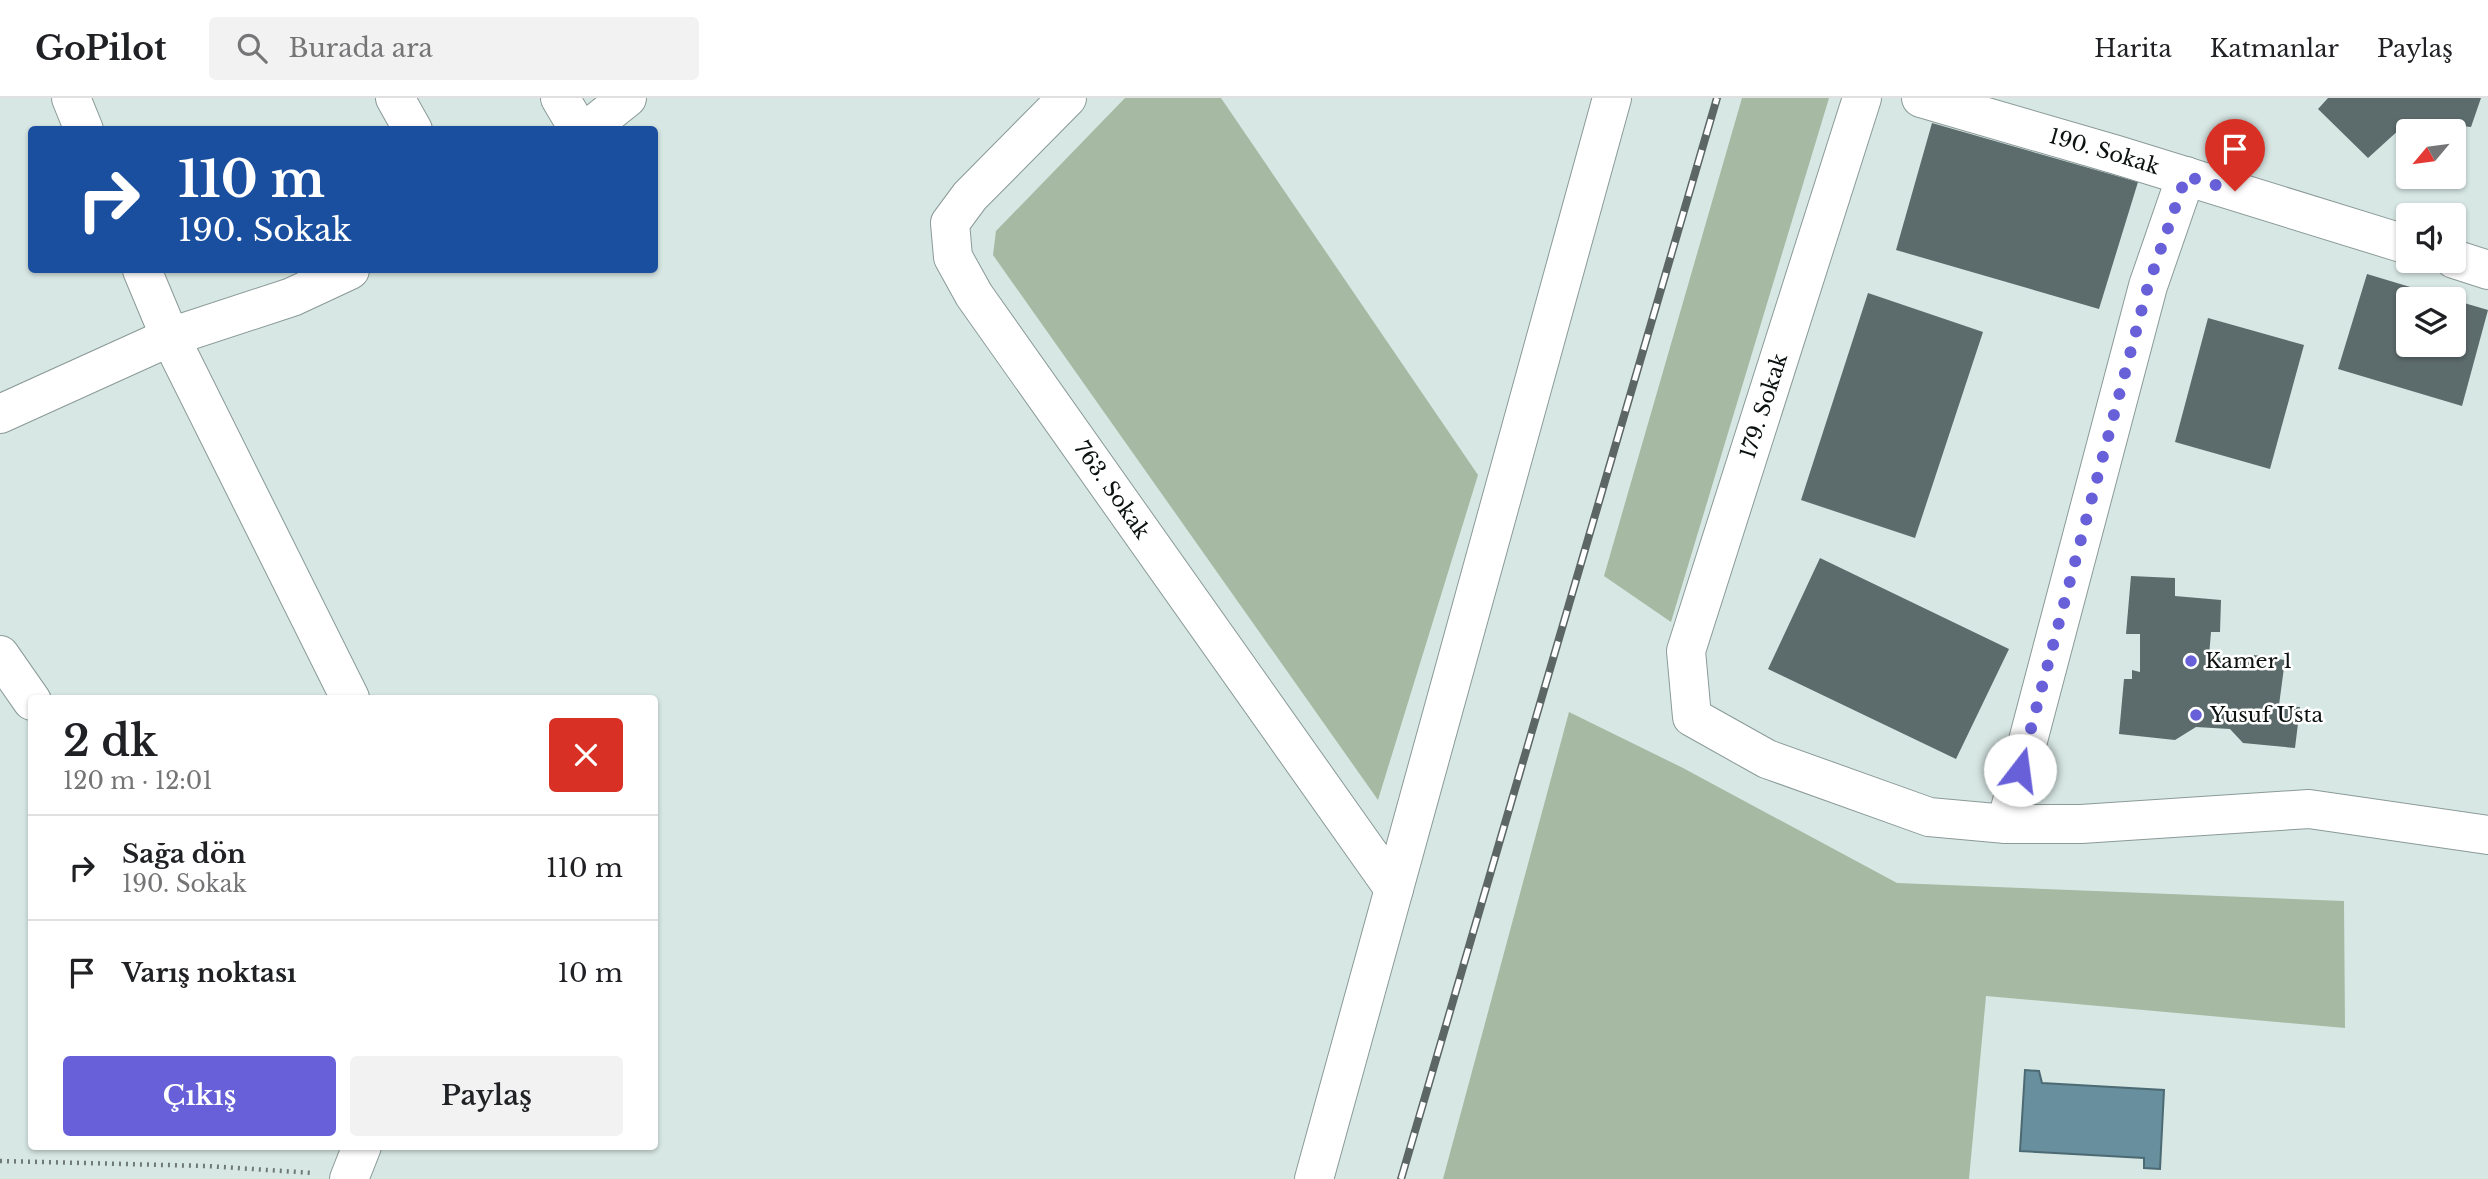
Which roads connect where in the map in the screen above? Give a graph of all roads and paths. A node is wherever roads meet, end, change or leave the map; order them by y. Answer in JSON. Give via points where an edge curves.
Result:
{"nodes":[{"id":1,"x":71,"y":98,"type":"edge"},
{"id":2,"x":395,"y":98,"type":"edge"},
{"id":3,"x":560,"y":98,"type":"edge"},
{"id":4,"x":627,"y":98,"type":"edge"},
{"id":5,"x":1067,"y":98,"type":"edge"},
{"id":6,"x":1612,"y":98,"type":"edge"},
{"id":7,"x":1862,"y":98,"type":"edge"},
{"id":8,"x":1921,"y":98,"type":"edge"},
{"id":9,"x":82,"y":126,"type":"edge"},
{"id":10,"x":411,"y":126,"type":"edge"},
{"id":11,"x":577,"y":126,"type":"edge"},
{"id":12,"x":592,"y":126,"type":"edge"},
{"id":13,"x":2186,"y":176,"type":"junction"},
{"id":14,"x":2396,"y":241,"type":"edge"},
{"id":15,"x":2466,"y":264,"type":"edge"},
{"id":16,"x":2488,"y":270,"type":"edge"},
{"id":17,"x":143,"y":273,"type":"edge"},
{"id":18,"x":344,"y":273,"type":"edge"},
{"id":19,"x":170,"y":337,"type":"junction"},
{"id":20,"x":0,"y":414,"type":"edge"},
{"id":21,"x":0,"y":655,"type":"edge"},
{"id":22,"x":28,"y":695,"type":"edge"},
{"id":23,"x":349,"y":695,"type":"edge"},
{"id":24,"x":2006,"y":824,"type":"junction"},
{"id":25,"x":2488,"y":835,"type":"edge"},
{"id":26,"x":1394,"y":889,"type":"junction"},
{"id":27,"x":0,"y":1161,"type":"edge"},
{"id":28,"x":354,"y":1167,"type":"edge"},
{"id":29,"x":1314,"y":1179,"type":"edge"}],
"edges":[{"from":1,"to":9,"type":"street"},
{"from":2,"to":10,"type":"street"},
{"from":3,"to":11,"type":"street"},
{"from":4,"to":12,"type":"street"},
{"from":5,"to":26,"type":"street","name":"763. Sokak","via":[[970,196],[950,223],[953,257],[974,295]]},
{"from":6,"to":26,"type":"street"},
{"from":7,"to":24,"type":"street","name":"179. Sokak","via":[[1686,651],[1692,717],[1767,760],[1929,817]]},
{"from":8,"to":13,"type":"street","name":"190. Sokak"},
{"from":13,"to":14,"type":"street","name":"190. Sokak"},
{"from":13,"to":24,"type":"street","via":[[2148,286]]},
{"from":15,"to":16,"type":"street"},
{"from":17,"to":19,"type":"street"},
{"from":18,"to":19,"type":"street","via":[[292,297]]},
{"from":19,"to":20,"type":"street"},
{"from":19,"to":23,"type":"street"},
{"from":21,"to":22,"type":"street"},
{"from":24,"to":25,"type":"street","via":[[2081,824],[2309,809]]},
{"from":26,"to":29,"type":"street"},
{"from":27,"to":28,"type":"path"}]}
